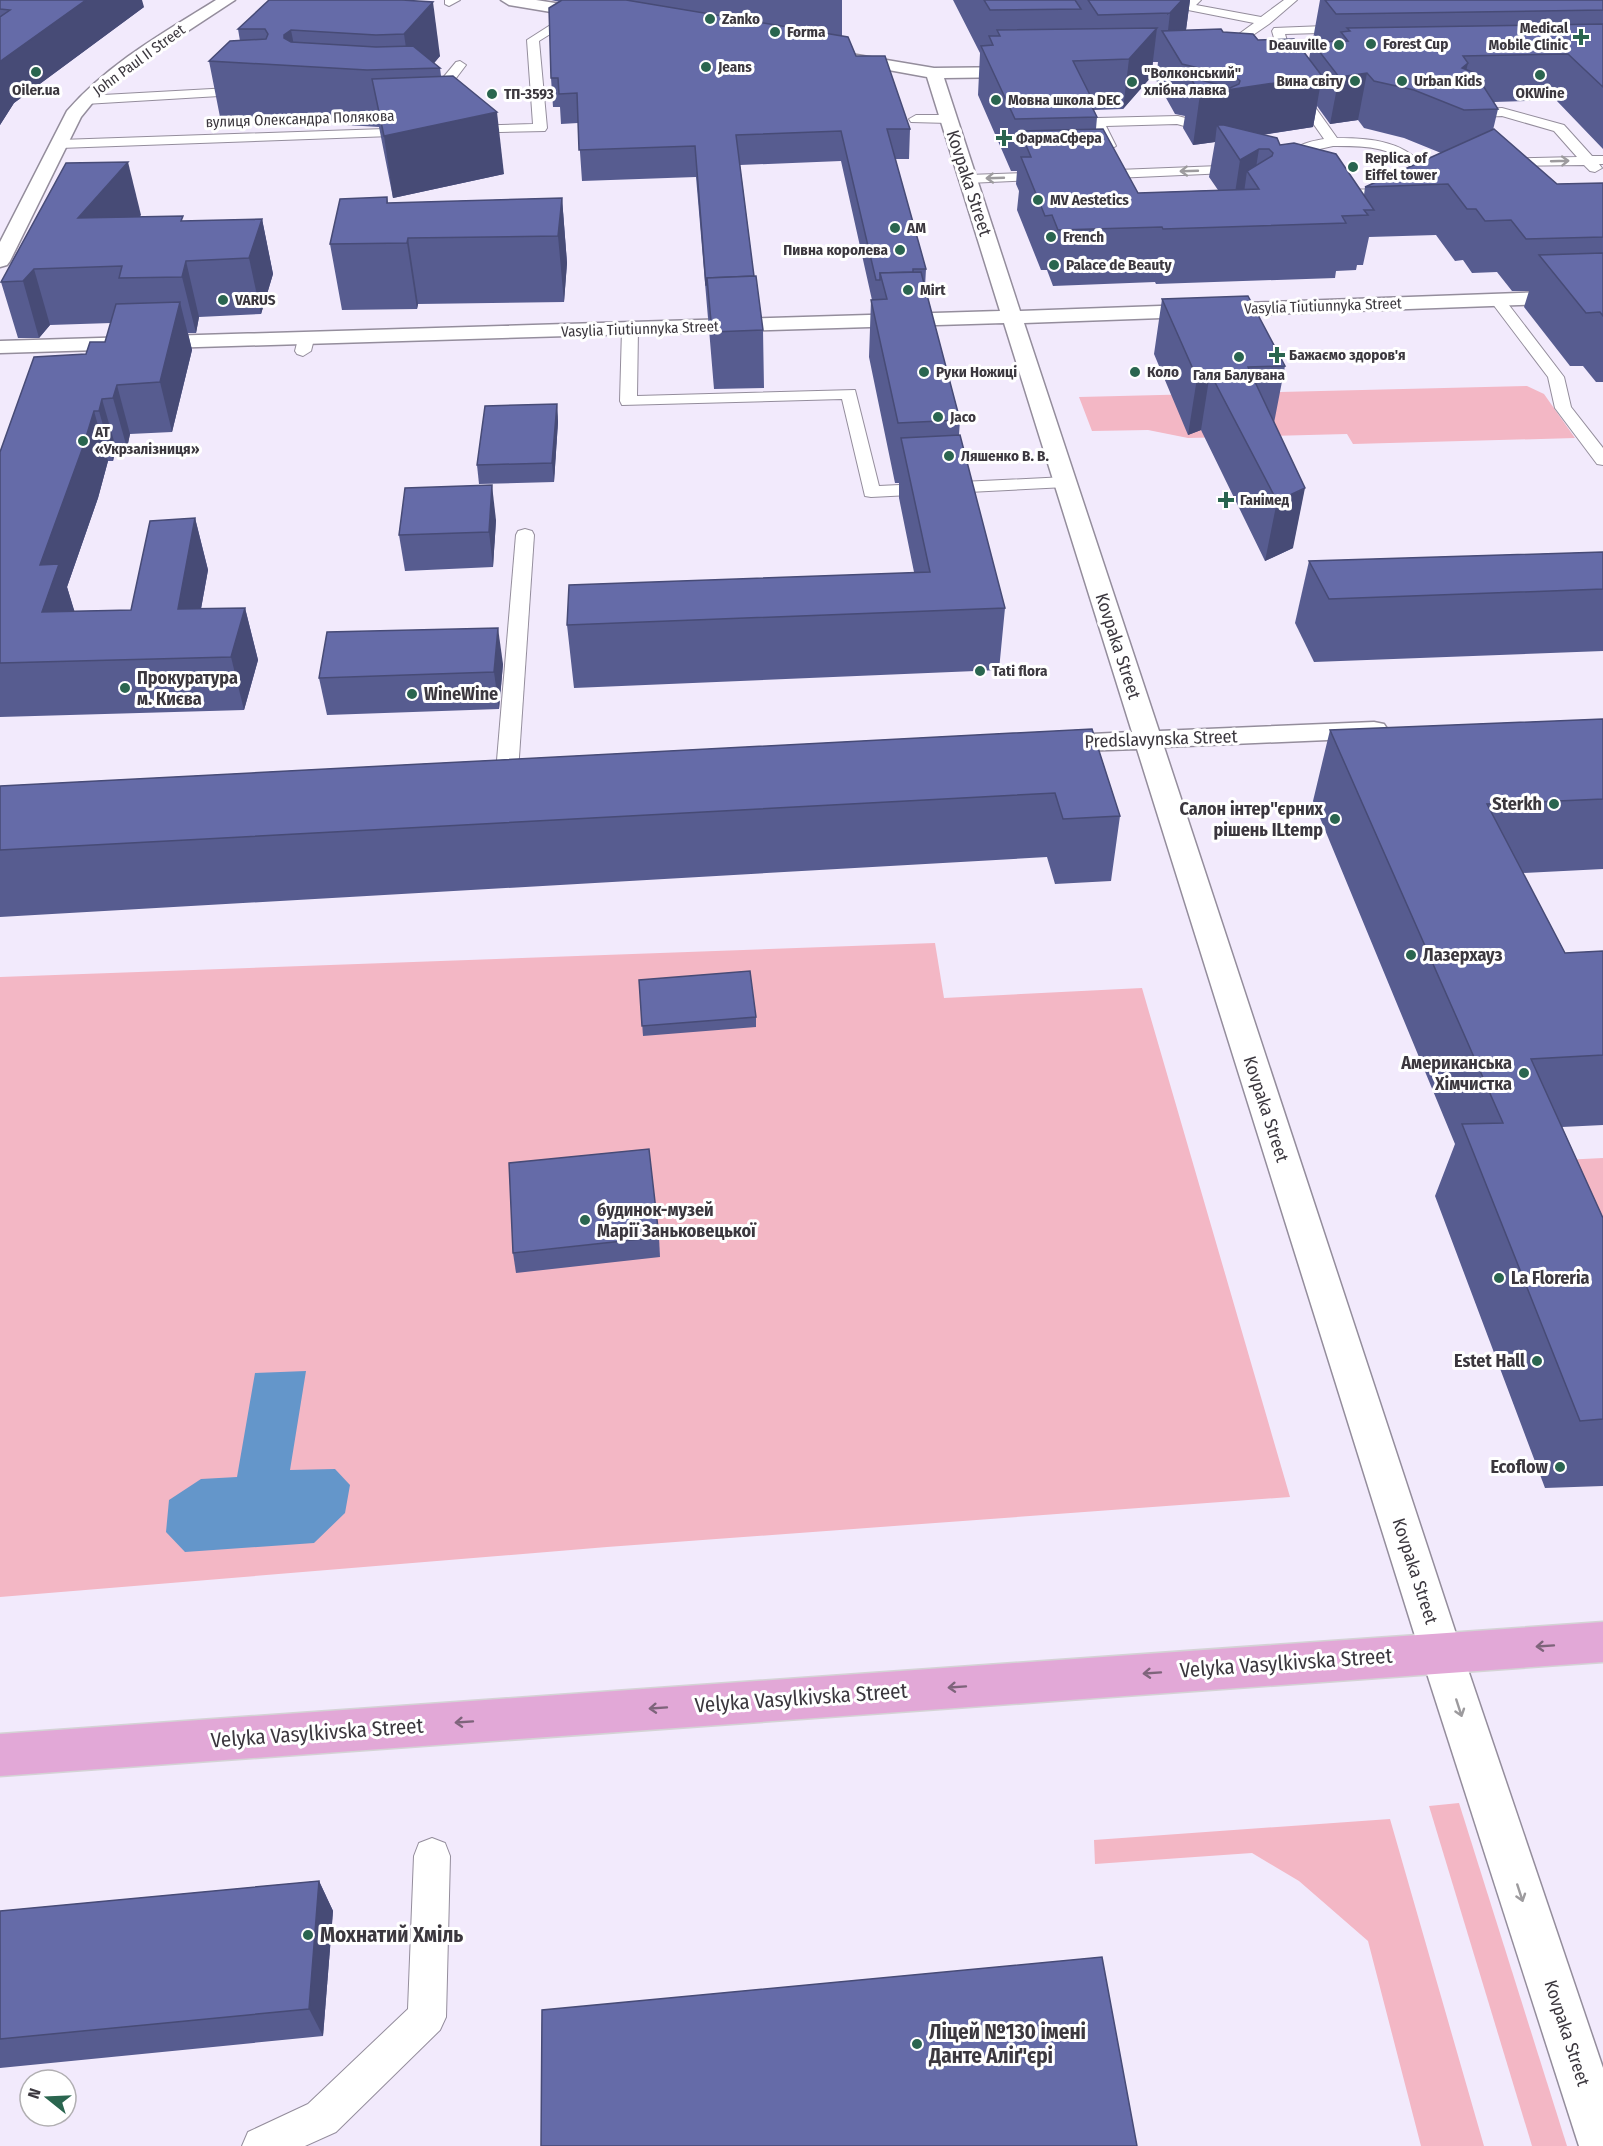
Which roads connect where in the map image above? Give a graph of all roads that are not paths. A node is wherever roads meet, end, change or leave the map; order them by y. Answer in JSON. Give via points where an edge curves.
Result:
{"nodes":[{"id":1,"x":227,"y":0,"type":"edge"},
{"id":2,"x":510,"y":0,"type":"edge"},
{"id":3,"x":1291,"y":0,"type":"edge"},
{"id":4,"x":1187,"y":4,"type":"edge"},
{"id":5,"x":577,"y":12,"type":"junction"},
{"id":6,"x":612,"y":18,"type":"edge"},
{"id":7,"x":1265,"y":21,"type":"junction"},
{"id":8,"x":1360,"y":29,"type":"edge"},
{"id":9,"x":832,"y":55,"type":"edge"},
{"id":10,"x":1208,"y":63,"type":"edge"},
{"id":11,"x":460,"y":65,"type":"dead end"},
{"id":12,"x":1308,"y":68,"type":"edge"},
{"id":13,"x":1280,"y":69,"type":"junction"},
{"id":14,"x":1035,"y":72,"type":"edge"},
{"id":15,"x":934,"y":73,"type":"junction"},
{"id":16,"x":258,"y":90,"type":"edge"},
{"id":17,"x":415,"y":96,"type":"edge"},
{"id":18,"x":85,"y":100,"type":"junction"},
{"id":19,"x":1460,"y":114,"type":"edge"},
{"id":20,"x":916,"y":119,"type":"dead end"},
{"id":21,"x":949,"y":119,"type":"junction"},
{"id":22,"x":446,"y":131,"type":"edge"},
{"id":23,"x":423,"y":132,"type":"edge"},
{"id":24,"x":1223,"y":133,"type":"edge"},
{"id":25,"x":1333,"y":142,"type":"junction"},
{"id":26,"x":60,"y":144,"type":"junction"},
{"id":27,"x":1109,"y":146,"type":"edge"},
{"id":28,"x":1587,"y":160,"type":"junction"},
{"id":29,"x":1603,"y":160,"type":"edge"},
{"id":30,"x":1484,"y":163,"type":"edge"},
{"id":31,"x":1289,"y":164,"type":"junction"},
{"id":32,"x":1418,"y":165,"type":"junction"},
{"id":33,"x":1438,"y":165,"type":"edge"},
{"id":34,"x":1257,"y":169,"type":"edge"},
{"id":35,"x":1603,"y":177,"type":"edge"},
{"id":36,"x":968,"y":179,"type":"junction"},
{"id":37,"x":1285,"y":187,"type":"edge"},
{"id":38,"x":0,"y":261,"type":"edge"},
{"id":39,"x":1603,"y":296,"type":"edge"},
{"id":40,"x":1497,"y":299,"type":"junction"},
{"id":41,"x":1013,"y":317,"type":"junction"},
{"id":42,"x":630,"y":329,"type":"junction"},
{"id":43,"x":0,"y":347,"type":"edge"},
{"id":44,"x":1603,"y":460,"type":"edge"},
{"id":45,"x":1066,"y":482,"type":"junction"},
{"id":46,"x":525,"y":535,"type":"dead end"},
{"id":47,"x":1405,"y":729,"type":"edge"},
{"id":48,"x":1148,"y":740,"type":"junction"},
{"id":49,"x":1027,"y":745,"type":"edge"},
{"id":50,"x":536,"y":771,"type":"edge"},
{"id":51,"x":495,"y":772,"type":"joint"},
{"id":52,"x":1603,"y":1642,"type":"edge"},
{"id":53,"x":1441,"y":1652,"type":"junction"},
{"id":54,"x":0,"y":1755,"type":"edge"},
{"id":55,"x":432,"y":1856,"type":"dead end"},
{"id":56,"x":1603,"y":2143,"type":"edge"},
{"id":57,"x":262,"y":2146,"type":"edge"}],
"edges":[{"from":1,"to":18,"type":"street","name":"John Paul II Street","via":[[162,41]]},
{"from":2,"to":5,"type":"street"},
{"from":3,"to":7,"type":"lane"},
{"from":4,"to":7,"type":"lane"},
{"from":5,"to":6,"type":"street"},
{"from":5,"to":22,"type":"lane","via":[[533,40],[540,128]]},
{"from":7,"to":10,"type":"lane"},
{"from":8,"to":13,"type":"lane","via":[[1278,31]]},
{"from":9,"to":15,"type":"street"},
{"from":11,"to":17,"type":"lane","via":[[436,95]]},
{"from":12,"to":13,"type":"street"},
{"from":13,"to":25,"type":"lane"},
{"from":14,"to":15,"type":"street"},
{"from":15,"to":21,"type":"street","name":"Kovpaka Street"},
{"from":16,"to":18,"type":"lane"},
{"from":18,"to":26,"type":"street","name":"John Paul II Street"},
{"from":19,"to":28,"type":"lane","via":[[1502,112],[1559,128]]},
{"from":20,"to":21,"type":"lane"},
{"from":21,"to":36,"type":"street","name":"Kovpaka Street"},
{"from":23,"to":26,"type":"lane","name":"вулиця Олександра Полякова"},
{"from":24,"to":27,"type":"lane","via":[[1178,120],[1097,122]]},
{"from":25,"to":31,"type":"lane","via":[[1307,147]]},
{"from":25,"to":32,"type":"lane","via":[[1385,148]]},
{"from":26,"to":38,"type":"street","name":"John Paul II Street"},
{"from":28,"to":29,"type":"lane"},
{"from":30,"to":28,"type":"lane","one_way":true},
{"from":28,"to":35,"type":"lane"},
{"from":31,"to":32,"type":"lane","via":[[1336,190],[1353,192],[1387,191],[1412,184],[1420,172]]},
{"from":31,"to":37,"type":"lane"},
{"from":32,"to":33,"type":"lane"},
{"from":34,"to":36,"type":"lane","one_way":true},
{"from":36,"to":41,"type":"street","name":"Kovpaka Street"},
{"from":39,"to":40,"type":"street","name":"Vasylia Tiutiunnyka Street"},
{"from":40,"to":41,"type":"street","name":"Vasylia Tiutiunnyka Street"},
{"from":40,"to":44,"type":"lane","via":[[1556,377],[1563,408]]},
{"from":41,"to":42,"type":"street","name":"Vasylia Tiutiunnyka Street"},
{"from":41,"to":45,"type":"street","name":"Kovpaka Street"},
{"from":42,"to":43,"type":"street","name":"Vasylia Tiutiunnyka Street","via":[[304,345]]},
{"from":42,"to":45,"type":"lane","via":[[628,401],[849,394],[871,492]]},
{"from":45,"to":48,"type":"street","name":"Kovpaka Street"},
{"from":46,"to":51,"type":"lane"},
{"from":47,"to":48,"type":"street","name":"Predslavynska Street"},
{"from":48,"to":49,"type":"street","name":"Predslavynska Street"},
{"from":48,"to":53,"type":"street","name":"Kovpaka Street"},
{"from":50,"to":51,"type":"street"},
{"from":52,"to":53,"type":"main road","name":"Velyka Vasylkivska Street","one_way":true},
{"from":53,"to":54,"type":"main road","name":"Velyka Vasylkivska Street","one_way":true},
{"from":53,"to":56,"type":"street","name":"Kovpaka Street","one_way":true},
{"from":55,"to":57,"type":"lane","via":[[427,2017],[322,2118]]}]}
